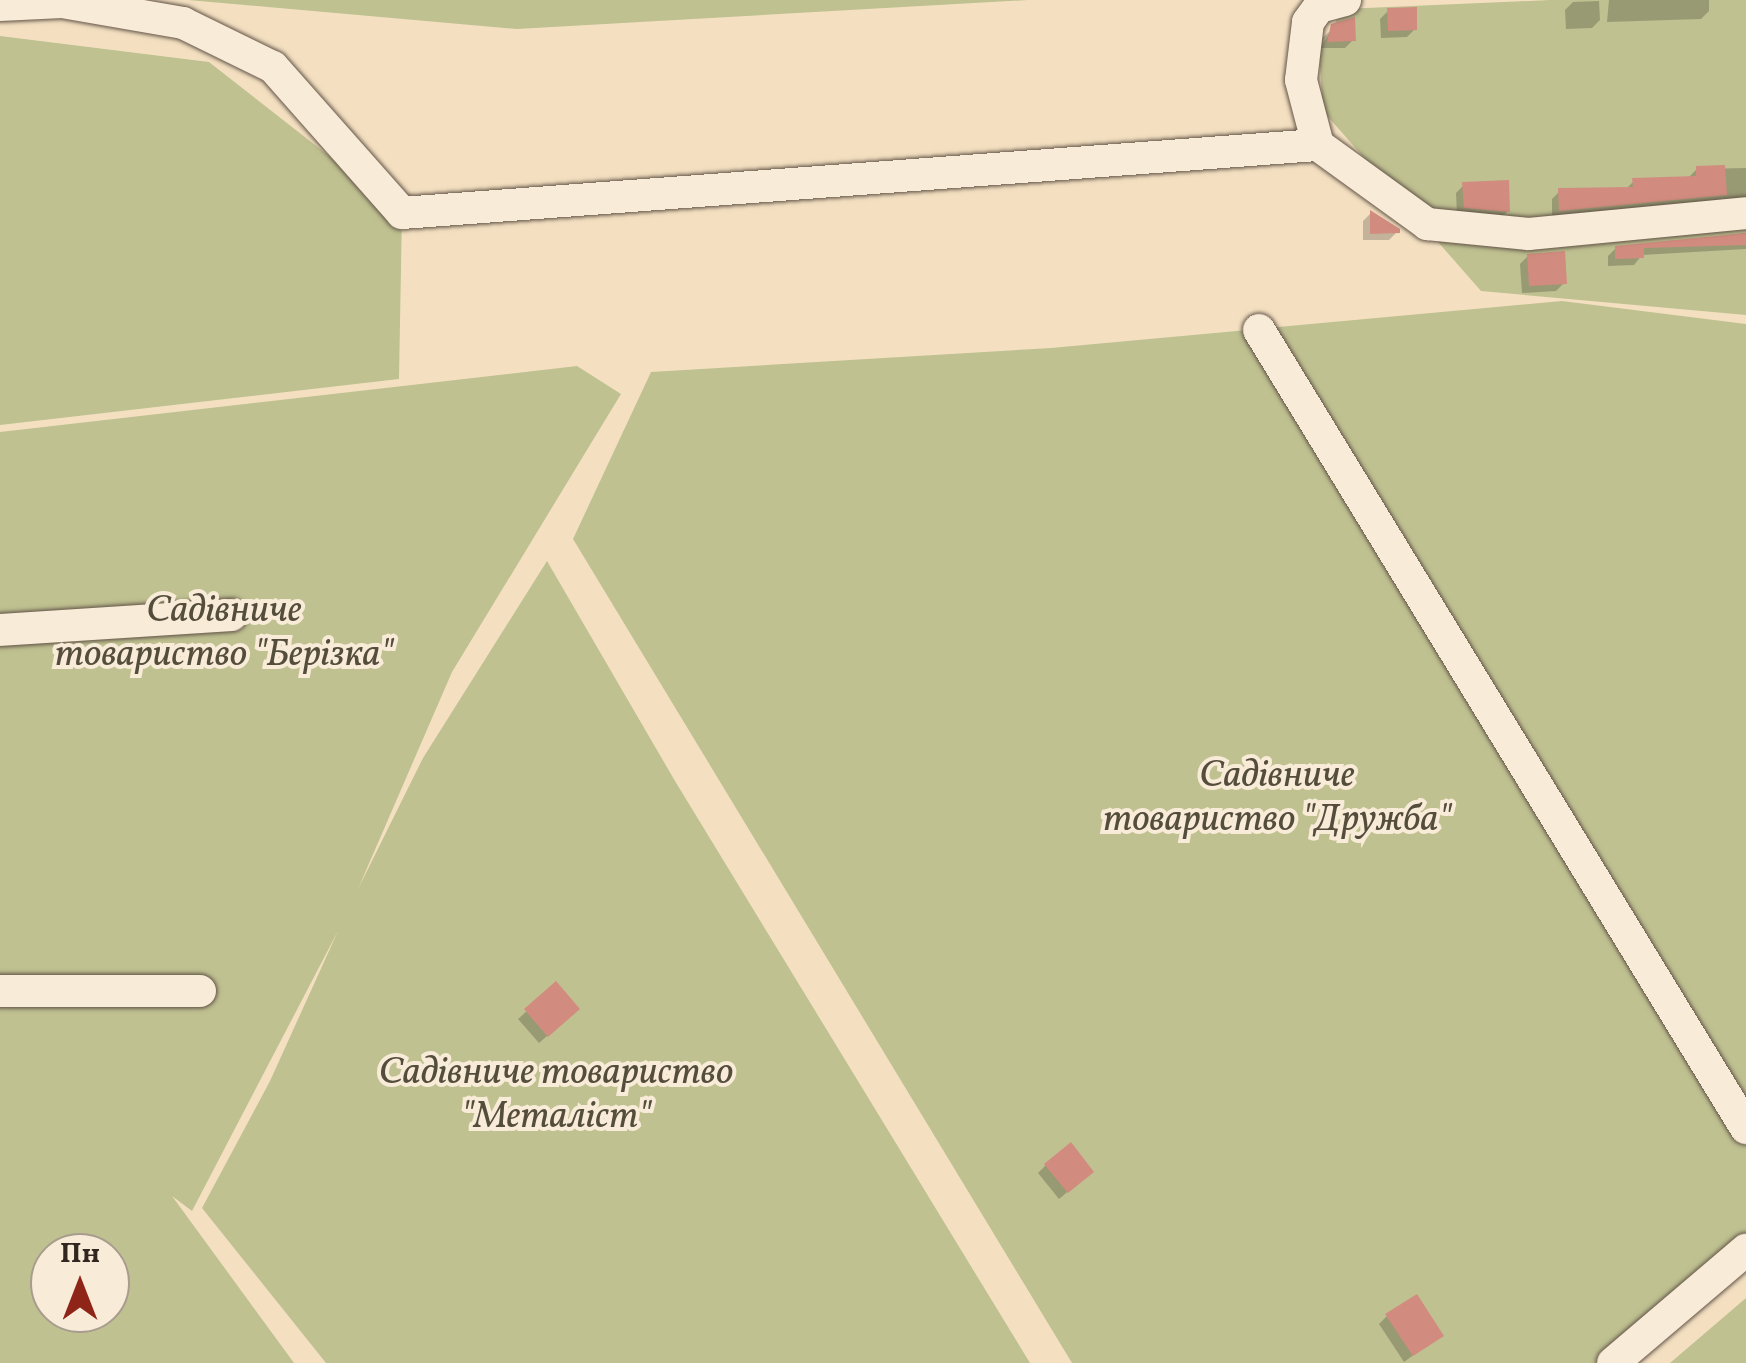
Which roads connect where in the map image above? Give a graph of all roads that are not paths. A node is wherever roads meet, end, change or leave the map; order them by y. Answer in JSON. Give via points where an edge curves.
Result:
{"nodes":[{"id":1,"x":1345,"y":0,"type":"edge"},
{"id":2,"x":0,"y":5,"type":"edge"},
{"id":3,"x":1318,"y":144,"type":"junction"},
{"id":4,"x":1746,"y":212,"type":"edge"},
{"id":5,"x":1259,"y":330,"type":"dead end"},
{"id":6,"x":232,"y":615,"type":"dead end"},
{"id":7,"x":0,"y":630,"type":"edge"},
{"id":8,"x":0,"y":991,"type":"edge"},
{"id":9,"x":200,"y":991,"type":"dead end"},
{"id":10,"x":1746,"y":1128,"type":"edge"},
{"id":11,"x":1746,"y":1250,"type":"edge"},
{"id":12,"x":1613,"y":1363,"type":"edge"}],
"edges":[{"from":1,"to":3,"type":"street","via":[[1320,7],[1308,22],[1301,80]]},
{"from":2,"to":3,"type":"street","via":[[62,2],[183,23],[273,67],[402,212]]},
{"from":3,"to":4,"type":"street","via":[[1427,224],[1529,234]]},
{"from":5,"to":10,"type":"street"},
{"from":6,"to":7,"type":"street"},
{"from":8,"to":9,"type":"street"},
{"from":11,"to":12,"type":"street"}]}
